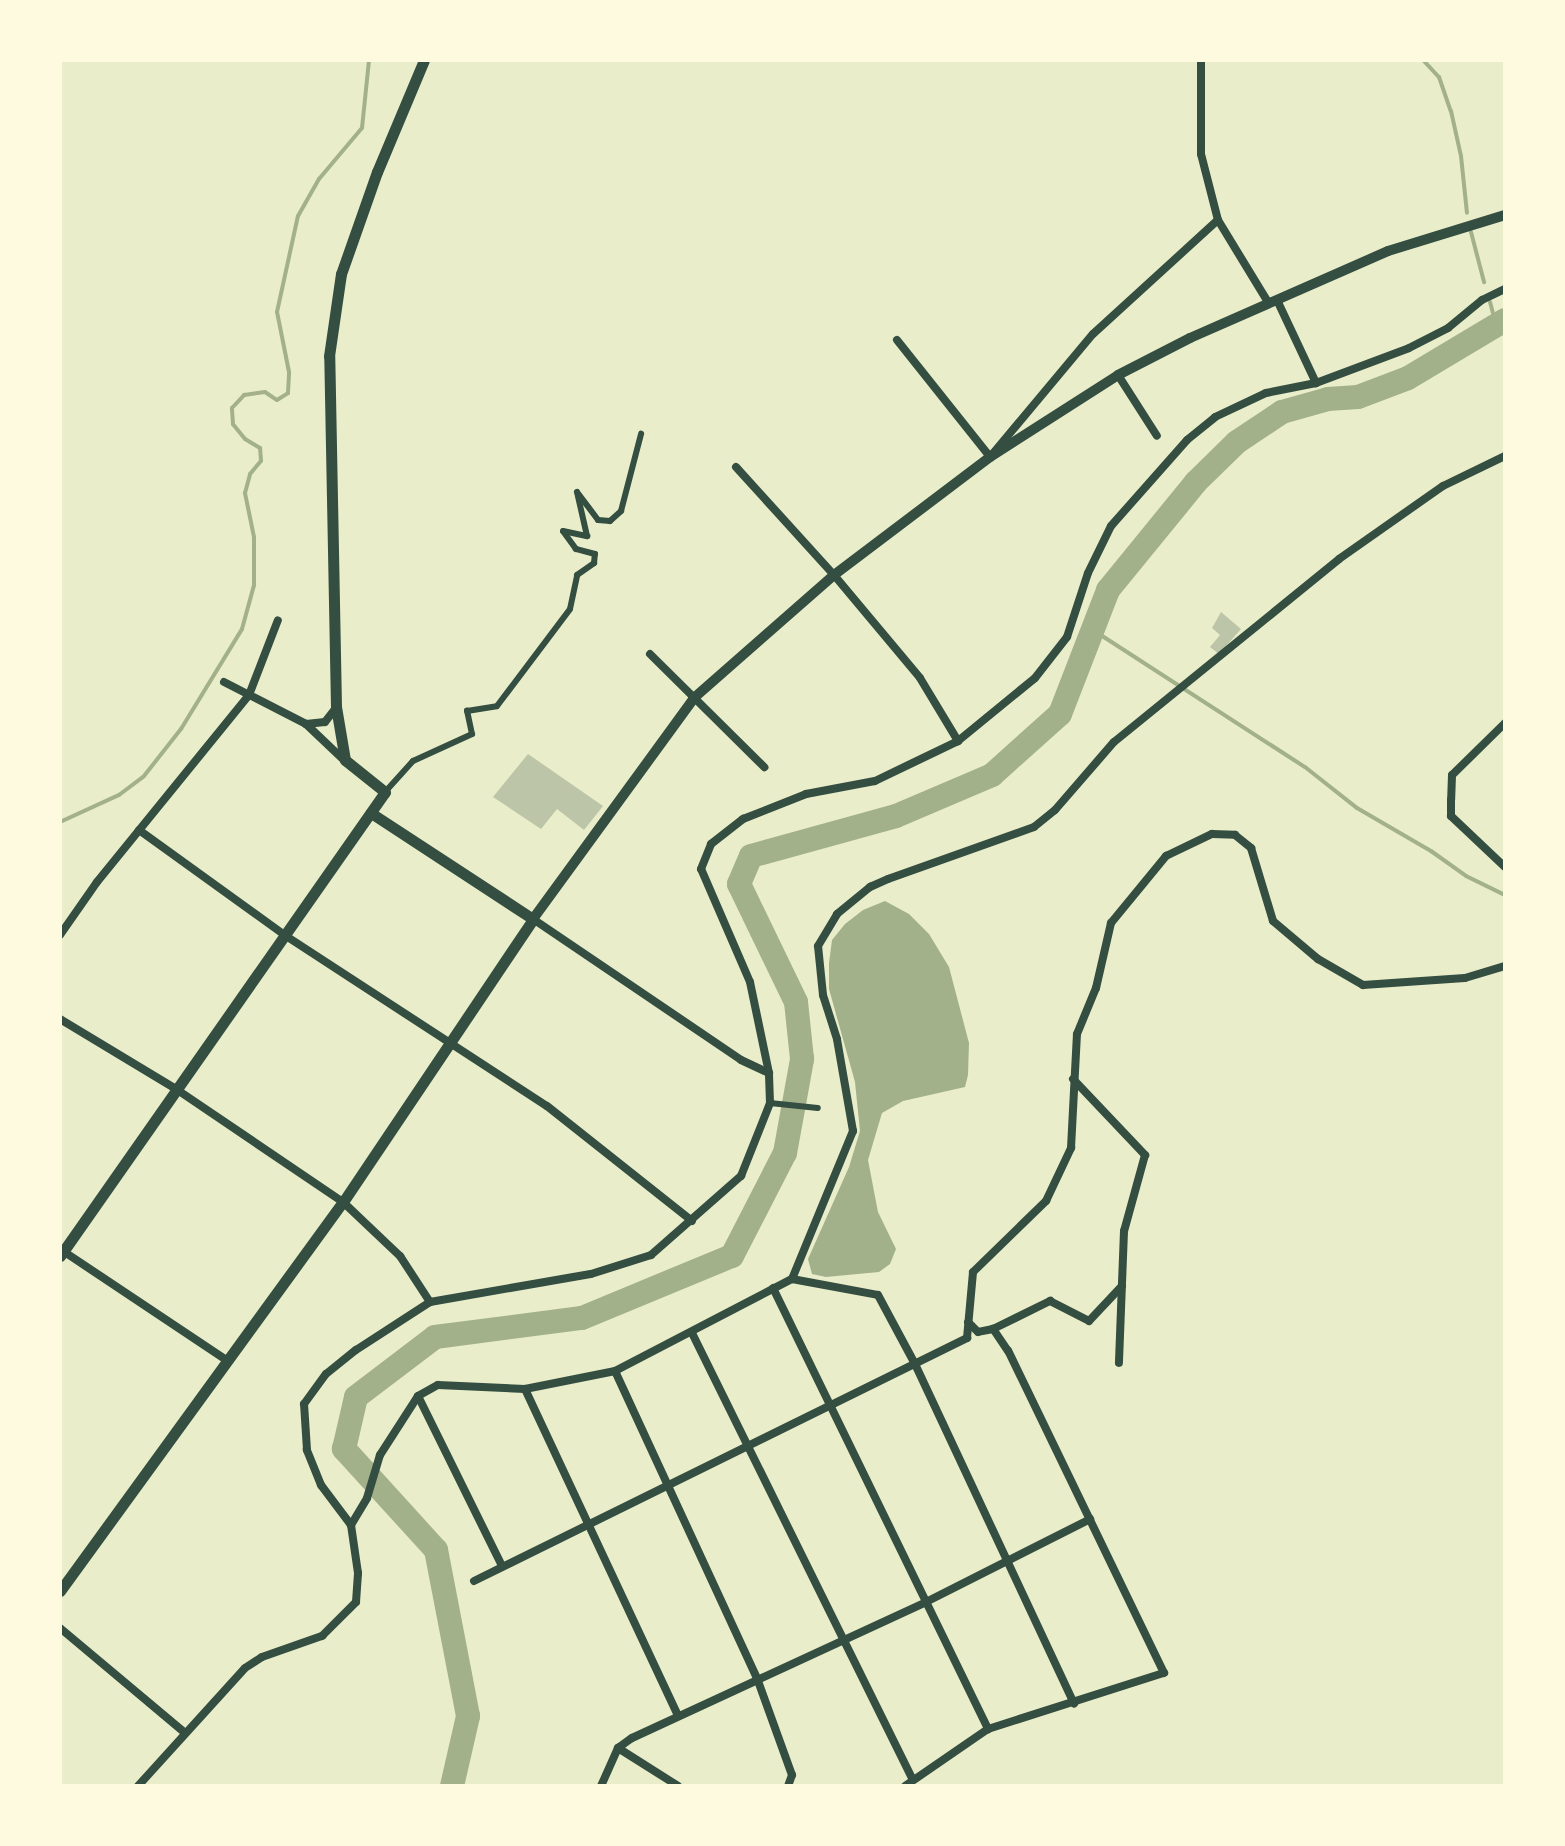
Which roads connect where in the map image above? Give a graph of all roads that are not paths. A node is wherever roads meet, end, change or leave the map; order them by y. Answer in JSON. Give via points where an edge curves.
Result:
{"nodes":[{"id":1,"x":424,"y":60,"type":"edge"},
{"id":2,"x":1201,"y":60,"type":"edge"},
{"id":3,"x":1505,"y":215,"type":"edge"},
{"id":4,"x":1218,"y":220,"type":"junction"},
{"id":5,"x":1505,"y":289,"type":"edge"},
{"id":6,"x":1273,"y":302,"type":"junction"},
{"id":7,"x":897,"y":340,"type":"dead end"},
{"id":8,"x":1118,"y":375,"type":"junction"},
{"id":9,"x":1316,"y":383,"type":"junction"},
{"id":10,"x":641,"y":434,"type":"dead end"},
{"id":11,"x":1157,"y":436,"type":"dead end"},
{"id":12,"x":1505,"y":456,"type":"edge"},
{"id":13,"x":990,"y":457,"type":"junction"},
{"id":14,"x":736,"y":467,"type":"dead end"},
{"id":15,"x":834,"y":575,"type":"junction"},
{"id":16,"x":278,"y":620,"type":"dead end"},
{"id":17,"x":650,"y":654,"type":"dead end"},
{"id":18,"x":224,"y":682,"type":"dead end"},
{"id":19,"x":249,"y":695,"type":"junction"},
{"id":20,"x":695,"y":697,"type":"junction"},
{"id":21,"x":336,"y":707,"type":"junction"},
{"id":22,"x":1505,"y":723,"type":"edge"},
{"id":23,"x":306,"y":724,"type":"junction"},
{"id":24,"x":958,"y":741,"type":"junction"},
{"id":25,"x":345,"y":760,"type":"junction"},
{"id":26,"x":764,"y":767,"type":"dead end"},
{"id":27,"x":385,"y":792,"type":"junction"},
{"id":28,"x":371,"y":813,"type":"junction"},
{"id":29,"x":139,"y":830,"type":"junction"},
{"id":30,"x":1505,"y":867,"type":"edge"},
{"id":31,"x":533,"y":919,"type":"junction"},
{"id":32,"x":60,"y":935,"type":"edge"},
{"id":33,"x":286,"y":936,"type":"junction"},
{"id":34,"x":1505,"y":966,"type":"edge"},
{"id":35,"x":60,"y":1019,"type":"edge"},
{"id":36,"x":447,"y":1043,"type":"junction"},
{"id":37,"x":769,"y":1073,"type":"junction"},
{"id":38,"x":1073,"y":1079,"type":"junction"},
{"id":39,"x":176,"y":1089,"type":"junction"},
{"id":40,"x":770,"y":1103,"type":"junction"},
{"id":41,"x":818,"y":1108,"type":"dead end"},
{"id":42,"x":343,"y":1202,"type":"junction"},
{"id":43,"x":692,"y":1221,"type":"junction"},
{"id":44,"x":61,"y":1252,"type":"edge"},
{"id":45,"x":792,"y":1279,"type":"junction"},
{"id":46,"x":1123,"y":1285,"type":"junction"},
{"id":47,"x":773,"y":1288,"type":"junction"},
{"id":48,"x":430,"y":1302,"type":"junction"},
{"id":49,"x":968,"y":1322,"type":"junction"},
{"id":50,"x":993,"y":1329,"type":"junction"},
{"id":51,"x":692,"y":1333,"type":"junction"},
{"id":52,"x":228,"y":1361,"type":"junction"},
{"id":53,"x":1119,"y":1363,"type":"dead end"},
{"id":54,"x":915,"y":1364,"type":"junction"},
{"id":55,"x":615,"y":1371,"type":"junction"},
{"id":56,"x":525,"y":1389,"type":"junction"},
{"id":57,"x":418,"y":1396,"type":"junction"},
{"id":58,"x":830,"y":1406,"type":"junction"},
{"id":59,"x":747,"y":1446,"type":"junction"},
{"id":60,"x":667,"y":1484,"type":"junction"},
{"id":61,"x":1090,"y":1519,"type":"junction"},
{"id":62,"x":351,"y":1525,"type":"junction"},
{"id":63,"x":587,"y":1525,"type":"junction"},
{"id":64,"x":1007,"y":1560,"type":"junction"},
{"id":65,"x":502,"y":1566,"type":"junction"},
{"id":66,"x":474,"y":1581,"type":"dead end"},
{"id":67,"x":60,"y":1591,"type":"edge"},
{"id":68,"x":926,"y":1602,"type":"junction"},
{"id":69,"x":60,"y":1628,"type":"edge"},
{"id":70,"x":841,"y":1642,"type":"junction"},
{"id":71,"x":758,"y":1681,"type":"junction"},
{"id":72,"x":1074,"y":1704,"type":"junction"},
{"id":73,"x":678,"y":1715,"type":"junction"},
{"id":74,"x":988,"y":1729,"type":"junction"},
{"id":75,"x":184,"y":1732,"type":"junction"},
{"id":76,"x":618,"y":1748,"type":"junction"},
{"id":77,"x":909,"y":1783,"type":"edge"},
{"id":78,"x":138,"y":1786,"type":"edge"},
{"id":79,"x":601,"y":1786,"type":"edge"},
{"id":80,"x":678,"y":1786,"type":"edge"},
{"id":81,"x":788,"y":1786,"type":"edge"}],
"edges":[{"from":1,"to":21,"type":"main road","via":[[341,274],[329,356]]},
{"from":2,"to":4,"type":"street","via":[[1201,154]]},
{"from":3,"to":6,"type":"street","via":[[1388,251]]},
{"from":4,"to":6,"type":"street"},
{"from":4,"to":13,"type":"street","via":[[1093,334]]},
{"from":5,"to":9,"type":"street","via":[[1409,348]]},
{"from":6,"to":8,"type":"street"},
{"from":6,"to":9,"type":"street"},
{"from":7,"to":13,"type":"street"},
{"from":8,"to":11,"type":"street"},
{"from":8,"to":13,"type":"street"},
{"from":9,"to":24,"type":"street","via":[[1266,393],[1215,417],[1187,440],[1111,526],[1088,573],[1067,637],[1035,678]]},
{"from":10,"to":27,"type":"street","via":[[621,511],[610,521],[598,520],[577,492],[587,536],[563,531],[576,549],[595,554],[594,563],[577,575],[570,609],[497,706],[467,711],[472,734],[413,761]]},
{"from":12,"to":45,"type":"street","via":[[1443,486],[1339,559],[1114,742],[1034,827],[888,879],[837,914],[818,946],[823,995],[837,1039],[853,1131]]},
{"from":13,"to":15,"type":"street"},
{"from":14,"to":15,"type":"street"},
{"from":15,"to":20,"type":"street"},
{"from":15,"to":24,"type":"street","via":[[920,678]]},
{"from":16,"to":19,"type":"street"},
{"from":17,"to":20,"type":"street"},
{"from":18,"to":19,"type":"street"},
{"from":19,"to":23,"type":"street"},
{"from":19,"to":29,"type":"street"},
{"from":20,"to":26,"type":"street"},
{"from":20,"to":31,"type":"street"},
{"from":21,"to":23,"type":"street","via":[[325,722]]},
{"from":21,"to":25,"type":"main road"},
{"from":22,"to":30,"type":"street","via":[[1452,775],[1451,800],[1451,816]]},
{"from":23,"to":25,"type":"street"},
{"from":24,"to":37,"type":"street","via":[[875,781],[806,794],[743,819],[711,844],[701,869],[750,982]]},
{"from":25,"to":27,"type":"main road"},
{"from":27,"to":28,"type":"main road"},
{"from":28,"to":31,"type":"main road"},
{"from":28,"to":33,"type":"main road"},
{"from":29,"to":32,"type":"street"},
{"from":29,"to":33,"type":"street"},
{"from":31,"to":36,"type":"main road"},
{"from":31,"to":37,"type":"street","via":[[741,1060]]},
{"from":33,"to":36,"type":"street"},
{"from":33,"to":39,"type":"main road"},
{"from":34,"to":38,"type":"street","via":[[1465,978],[1363,985],[1318,959],[1273,921],[1251,848],[1235,835],[1212,834],[1166,856],[1111,923],[1096,988],[1077,1034]]},
{"from":35,"to":39,"type":"street"},
{"from":36,"to":42,"type":"main road"},
{"from":36,"to":43,"type":"street","via":[[547,1106]]},
{"from":37,"to":40,"type":"street"},
{"from":38,"to":46,"type":"street","via":[[1145,1155],[1124,1231]]},
{"from":38,"to":49,"type":"street","via":[[1071,1148],[1046,1201],[973,1272]]},
{"from":39,"to":42,"type":"street"},
{"from":39,"to":44,"type":"main road"},
{"from":40,"to":41,"type":"street"},
{"from":40,"to":43,"type":"street","via":[[741,1176]]},
{"from":42,"to":48,"type":"street","via":[[400,1256]]},
{"from":42,"to":52,"type":"main road"},
{"from":43,"to":48,"type":"street","via":[[651,1255],[591,1274]]},
{"from":44,"to":52,"type":"street"},
{"from":45,"to":47,"type":"street"},
{"from":45,"to":54,"type":"street","via":[[878,1295]]},
{"from":46,"to":50,"type":"street","via":[[1089,1321],[1050,1301]]},
{"from":46,"to":53,"type":"street"},
{"from":47,"to":51,"type":"street"},
{"from":47,"to":58,"type":"street"},
{"from":48,"to":62,"type":"street","via":[[326,1374],[304,1404],[312,1467]]},
{"from":49,"to":50,"type":"street","via":[[978,1332]]},
{"from":49,"to":54,"type":"street","via":[[967,1338]]},
{"from":50,"to":61,"type":"street"},
{"from":51,"to":55,"type":"street"},
{"from":51,"to":59,"type":"street"},
{"from":52,"to":67,"type":"main road"},
{"from":54,"to":58,"type":"street"},
{"from":54,"to":64,"type":"street"},
{"from":55,"to":56,"type":"street"},
{"from":55,"to":60,"type":"street"},
{"from":56,"to":57,"type":"street","via":[[438,1385]]},
{"from":56,"to":63,"type":"street"},
{"from":57,"to":62,"type":"street","via":[[380,1455],[367,1498]]},
{"from":57,"to":65,"type":"street"},
{"from":58,"to":59,"type":"street"},
{"from":58,"to":68,"type":"street"},
{"from":59,"to":60,"type":"street"},
{"from":59,"to":70,"type":"street"},
{"from":60,"to":63,"type":"street"},
{"from":60,"to":71,"type":"street"},
{"from":61,"to":64,"type":"street"},
{"from":61,"to":72,"type":"street","via":[[1164,1673]]},
{"from":62,"to":75,"type":"street","via":[[356,1602],[322,1636],[245,1668]]},
{"from":63,"to":65,"type":"street"},
{"from":63,"to":73,"type":"street"},
{"from":64,"to":68,"type":"street"},
{"from":64,"to":72,"type":"street"},
{"from":65,"to":66,"type":"street"},
{"from":68,"to":70,"type":"street"},
{"from":68,"to":74,"type":"street"},
{"from":69,"to":75,"type":"street"},
{"from":70,"to":71,"type":"street"},
{"from":70,"to":77,"type":"street"},
{"from":71,"to":73,"type":"street"},
{"from":71,"to":81,"type":"street","via":[[792,1775]]},
{"from":72,"to":74,"type":"street"},
{"from":73,"to":76,"type":"street"},
{"from":74,"to":77,"type":"street"},
{"from":75,"to":78,"type":"street"},
{"from":76,"to":79,"type":"street"},
{"from":76,"to":80,"type":"street"}]}
